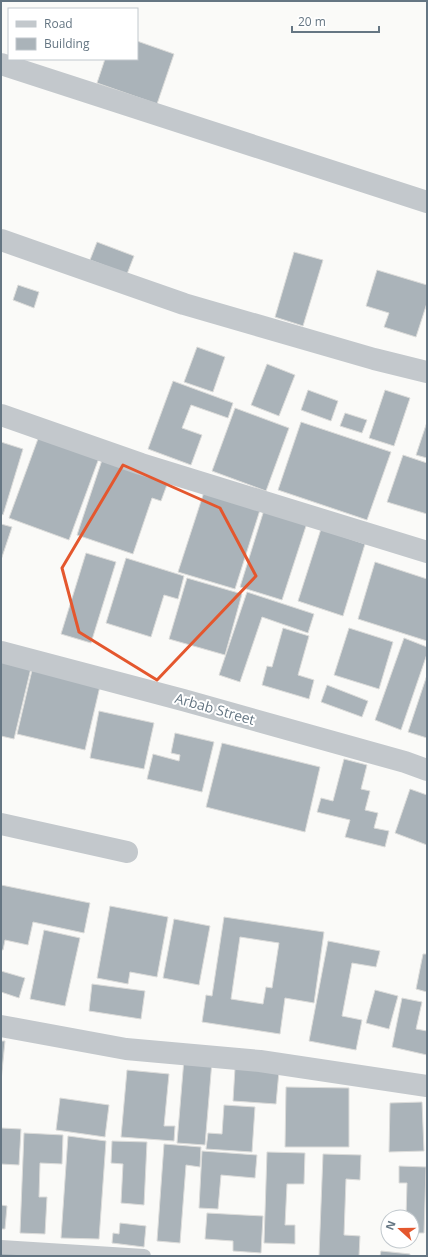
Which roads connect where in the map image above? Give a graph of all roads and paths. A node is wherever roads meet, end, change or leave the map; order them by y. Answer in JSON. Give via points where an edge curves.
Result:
{"nodes":[{"id":1,"x":1,"y":64,"type":"edge"},
{"id":2,"x":427,"y":202,"type":"edge"},
{"id":3,"x":1,"y":240,"type":"edge"},
{"id":4,"x":427,"y":372,"type":"edge"},
{"id":5,"x":1,"y":415,"type":"edge"},
{"id":6,"x":427,"y":552,"type":"edge"},
{"id":7,"x":1,"y":652,"type":"edge"},
{"id":8,"x":427,"y":770,"type":"edge"},
{"id":9,"x":1,"y":824,"type":"edge"},
{"id":10,"x":128,"y":852,"type":"dead end"},
{"id":11,"x":1,"y":1026,"type":"edge"},
{"id":12,"x":427,"y":1086,"type":"edge"},
{"id":13,"x":1,"y":1247,"type":"edge"},
{"id":14,"x":144,"y":1256,"type":"edge"}],
"edges":[{"from":1,"to":2,"type":"street"},
{"from":3,"to":4,"type":"street","via":[[184,304],[374,360]]},
{"from":5,"to":6,"type":"street","via":[[141,464]]},
{"from":7,"to":8,"type":"street","name":"Arbab Street","via":[[191,702]]},
{"from":9,"to":10,"type":"street"},
{"from":11,"to":12,"type":"street","via":[[126,1049],[260,1061]]},
{"from":13,"to":14,"type":"lane"}]}
